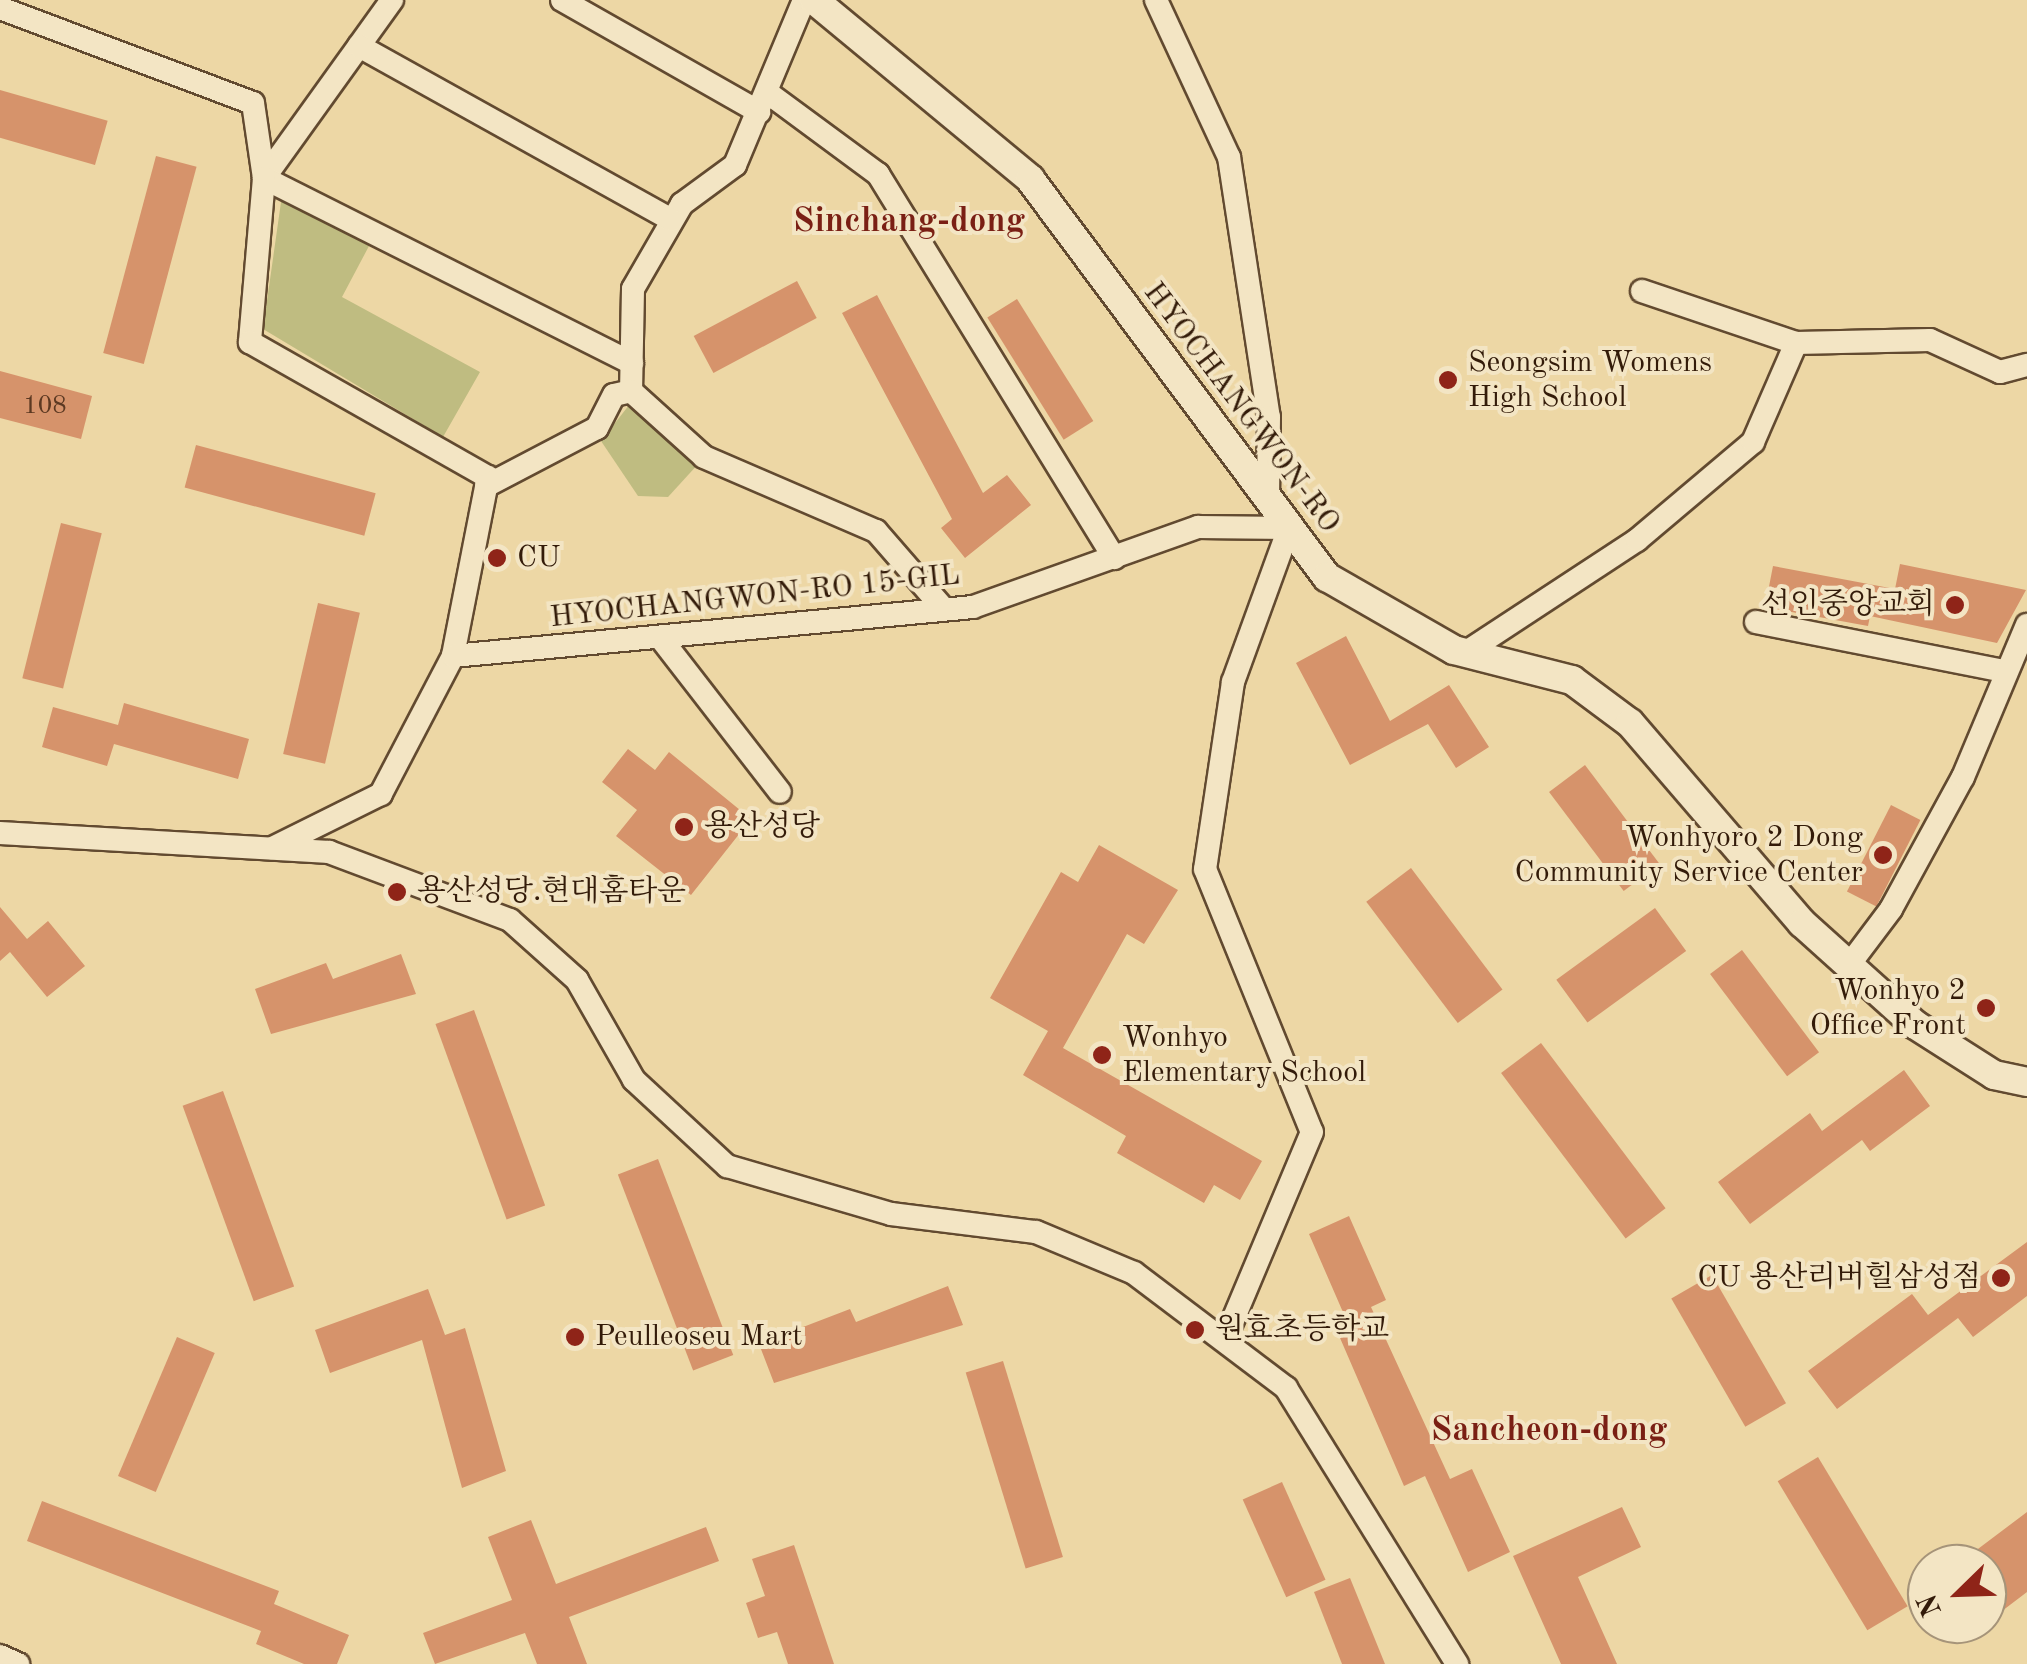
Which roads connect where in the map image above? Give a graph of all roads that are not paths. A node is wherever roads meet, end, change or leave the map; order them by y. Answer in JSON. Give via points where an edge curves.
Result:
{"nodes":[{"id":1,"x":392,"y":0,"type":"edge"},
{"id":2,"x":562,"y":0,"type":"edge"},
{"id":3,"x":804,"y":0,"type":"edge"},
{"id":4,"x":814,"y":0,"type":"edge"},
{"id":5,"x":1156,"y":0,"type":"edge"},
{"id":6,"x":0,"y":8,"type":"edge"},
{"id":7,"x":359,"y":46,"type":"junction"},
{"id":8,"x":764,"y":102,"type":"junction"},
{"id":9,"x":264,"y":178,"type":"junction"},
{"id":10,"x":672,"y":220,"type":"junction"},
{"id":11,"x":1642,"y":291,"type":"dead end"},
{"id":12,"x":1796,"y":343,"type":"junction"},
{"id":13,"x":632,"y":363,"type":"junction"},
{"id":14,"x":2027,"y":365,"type":"edge"},
{"id":15,"x":631,"y":391,"type":"junction"},
{"id":16,"x":486,"y":486,"type":"junction"},
{"id":17,"x":1268,"y":500,"type":"junction"},
{"id":18,"x":1289,"y":528,"type":"junction"},
{"id":19,"x":1114,"y":558,"type":"junction"},
{"id":20,"x":943,"y":608,"type":"junction"},
{"id":21,"x":1756,"y":622,"type":"dead end"},
{"id":22,"x":2027,"y":625,"type":"edge"},
{"id":23,"x":662,"y":640,"type":"junction"},
{"id":24,"x":1464,"y":653,"type":"junction"},
{"id":25,"x":454,"y":656,"type":"junction"},
{"id":26,"x":2003,"y":671,"type":"junction"},
{"id":27,"x":780,"y":792,"type":"dead end"},
{"id":28,"x":0,"y":833,"type":"edge"},
{"id":29,"x":269,"y":849,"type":"junction"},
{"id":30,"x":1848,"y":965,"type":"junction"},
{"id":31,"x":2027,"y":1082,"type":"edge"},
{"id":32,"x":1225,"y":1339,"type":"junction"},
{"id":33,"x":0,"y":1656,"type":"edge"},
{"id":34,"x":18,"y":1664,"type":"edge"},
{"id":35,"x":1457,"y":1664,"type":"edge"}],
"edges":[{"from":1,"to":7,"type":"street"},
{"from":2,"to":8,"type":"street"},
{"from":3,"to":8,"type":"street"},
{"from":4,"to":17,"type":"street","name":"HYOCHANGWON-RO","via":[[1030,179]]},
{"from":5,"to":17,"type":"street","via":[[1229,157],[1270,417]]},
{"from":6,"to":9,"type":"street","via":[[254,103]]},
{"from":7,"to":9,"type":"street"},
{"from":7,"to":10,"type":"street"},
{"from":8,"to":10,"type":"street","via":[[735,165]]},
{"from":8,"to":19,"type":"street","via":[[878,174]]},
{"from":9,"to":13,"type":"street"},
{"from":9,"to":16,"type":"street","via":[[250,342],[488,476]]},
{"from":10,"to":13,"type":"street","via":[[633,289]]},
{"from":11,"to":12,"type":"street"},
{"from":12,"to":14,"type":"street","via":[[1930,340],[2000,372]]},
{"from":12,"to":24,"type":"street","via":[[1753,442],[1637,540]]},
{"from":13,"to":15,"type":"street"},
{"from":15,"to":16,"type":"street","via":[[614,395],[587,434]]},
{"from":15,"to":20,"type":"street","via":[[704,456],[876,531]]},
{"from":16,"to":25,"type":"street"},
{"from":17,"to":18,"type":"street","name":"HYOCHANGWON-RO"},
{"from":18,"to":19,"type":"street","name":"HYOCHANGWON-RO 15-GIL","via":[[1198,526]]},
{"from":18,"to":24,"type":"street","name":"HYOCHANGWON-RO","via":[[1328,578]]},
{"from":18,"to":32,"type":"street","via":[[1232,682],[1205,868],[1312,1132]]},
{"from":19,"to":20,"type":"street","name":"HYOCHANGWON-RO 15-GIL"},
{"from":20,"to":23,"type":"street","name":"HYOCHANGWON-RO 15-GIL"},
{"from":21,"to":26,"type":"street"},
{"from":22,"to":26,"type":"street"},
{"from":23,"to":25,"type":"street","name":"HYOCHANGWON-RO 15-GIL"},
{"from":23,"to":27,"type":"street"},
{"from":24,"to":30,"type":"street","name":"HYOCHANGWON-RO","via":[[1572,680],[1630,723]]},
{"from":25,"to":29,"type":"street","via":[[381,794]]},
{"from":26,"to":30,"type":"street","via":[[1963,777],[1891,909]]},
{"from":28,"to":29,"type":"street"},
{"from":29,"to":32,"type":"street","via":[[330,852],[510,920],[577,980],[634,1080],[728,1166],[890,1214],[1036,1232],[1134,1273]]},
{"from":30,"to":31,"type":"street","name":"HYOCHANGWON-RO","via":[[1914,1024],[1994,1075]]},
{"from":32,"to":35,"type":"street","via":[[1286,1388]]},
{"from":33,"to":34,"type":"street"}]}
